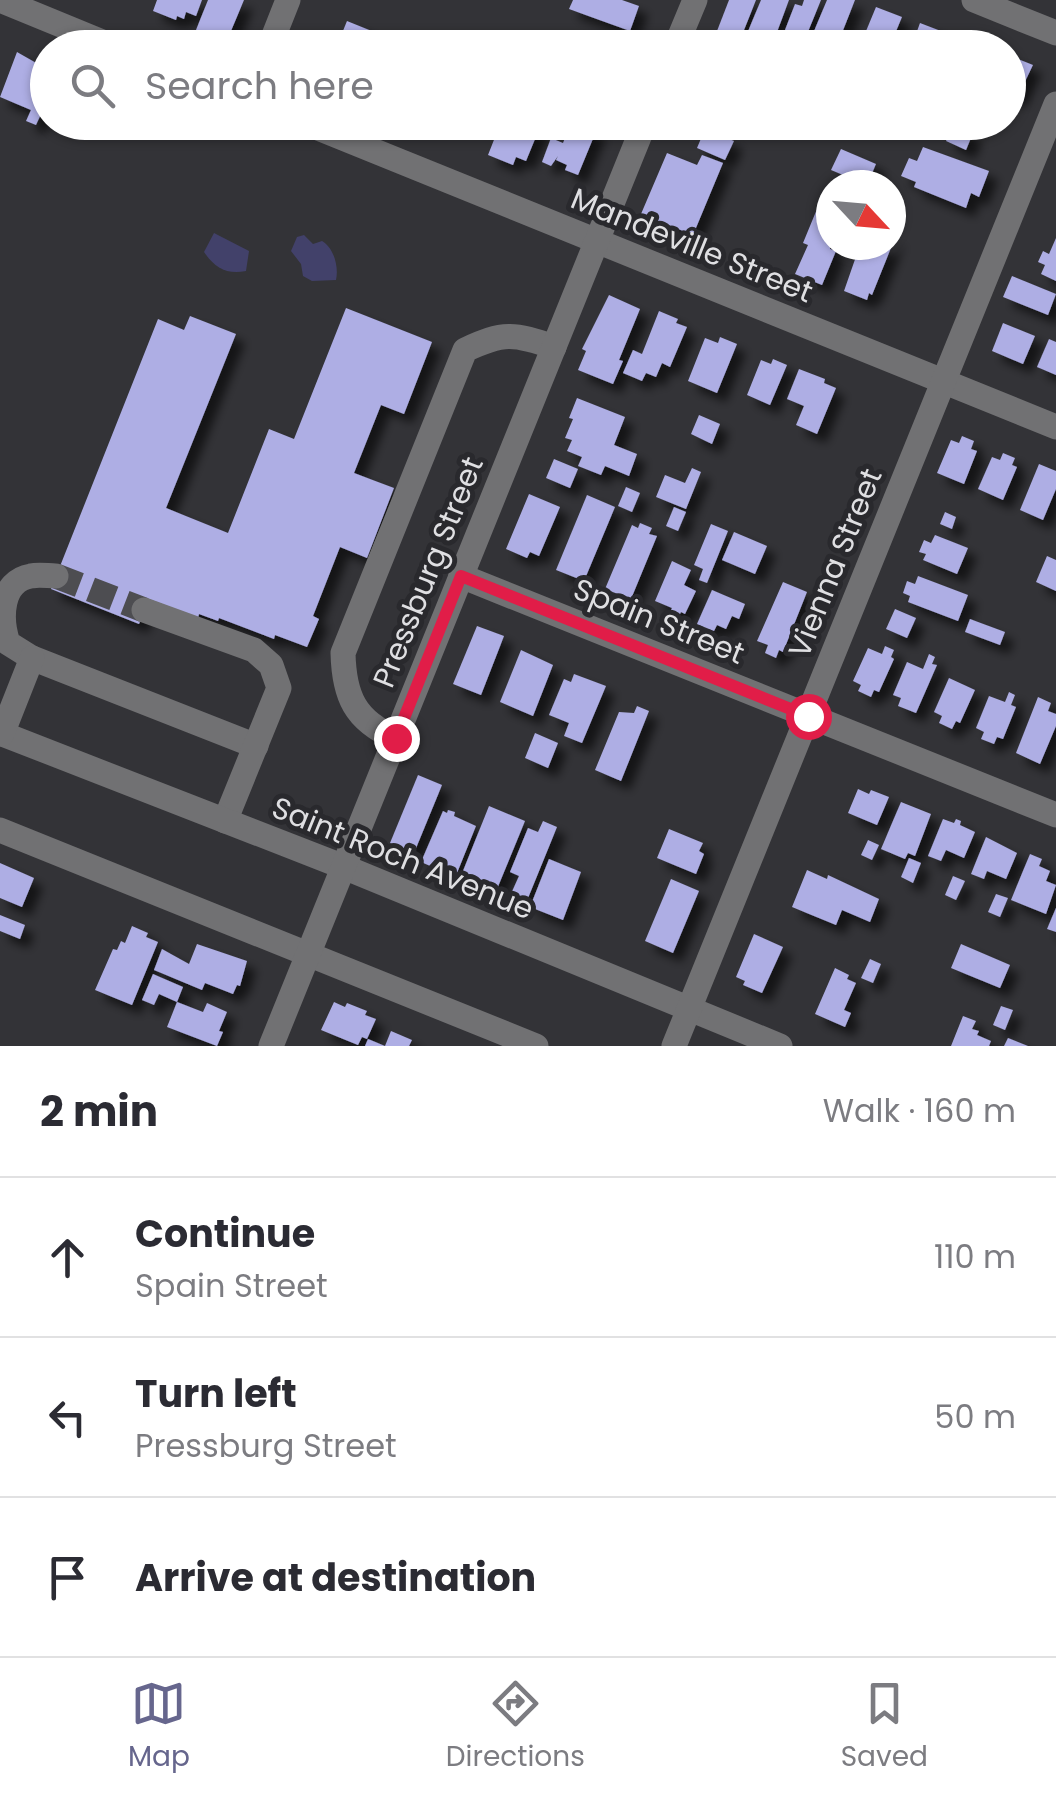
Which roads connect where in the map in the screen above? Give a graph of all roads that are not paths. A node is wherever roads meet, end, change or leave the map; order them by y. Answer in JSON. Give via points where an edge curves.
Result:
{"nodes":[{"id":1,"x":0,"y":0,"type":"edge"},
{"id":2,"x":288,"y":0,"type":"edge"},
{"id":3,"x":694,"y":0,"type":"edge"},
{"id":4,"x":974,"y":0,"type":"edge"},
{"id":5,"x":73,"y":30,"type":"edge"},
{"id":6,"x":276,"y":30,"type":"edge"},
{"id":7,"x":682,"y":30,"type":"edge"},
{"id":8,"x":1056,"y":33,"type":"edge"},
{"id":9,"x":1056,"y":104,"type":"edge"},
{"id":10,"x":347,"y":140,"type":"edge"},
{"id":11,"x":638,"y":140,"type":"edge"},
{"id":12,"x":597,"y":242,"type":"junction"},
{"id":13,"x":554,"y":346,"type":"junction"},
{"id":14,"x":943,"y":382,"type":"junction"},
{"id":15,"x":1056,"y":427,"type":"edge"},
{"id":16,"x":56,"y":576,"type":"tunnel mouth"},
{"id":17,"x":461,"y":576,"type":"junction"},
{"id":18,"x":144,"y":610,"type":"tunnel mouth"},
{"id":19,"x":32,"y":658,"type":"junction"},
{"id":20,"x":808,"y":716,"type":"junction"},
{"id":21,"x":1,"y":733,"type":"edge"},
{"id":22,"x":396,"y":738,"type":"junction"},
{"id":23,"x":256,"y":746,"type":"junction"},
{"id":24,"x":1056,"y":816,"type":"edge"},
{"id":25,"x":225,"y":821,"type":"junction"},
{"id":26,"x":0,"y":830,"type":"edge"},
{"id":27,"x":344,"y":867,"type":"junction"},
{"id":28,"x":308,"y":954,"type":"junction"},
{"id":29,"x":689,"y":1009,"type":"junction"},
{"id":30,"x":271,"y":1046,"type":"edge"},
{"id":31,"x":536,"y":1046,"type":"edge"},
{"id":32,"x":674,"y":1046,"type":"edge"},
{"id":33,"x":780,"y":1046,"type":"edge"}],
"edges":[{"from":1,"to":5,"type":"street"},
{"from":2,"to":6,"type":"street"},
{"from":3,"to":7,"type":"street"},
{"from":4,"to":8,"type":"street"},
{"from":9,"to":14,"type":"street","name":"Vienna Street"},
{"from":10,"to":12,"type":"street","name":"Mandeville Street"},
{"from":11,"to":12,"type":"street","name":"Pressburg Street"},
{"from":12,"to":13,"type":"street","name":"Pressburg Street"},
{"from":12,"to":14,"type":"street","name":"Mandeville Street"},
{"from":13,"to":17,"type":"street","name":"Pressburg Street"},
{"from":13,"to":22,"type":"street","via":[[496,336],[465,350],[343,653],[344,684],[355,708]]},
{"from":14,"to":15,"type":"street","name":"Mandeville Street"},
{"from":14,"to":20,"type":"street","name":"Vienna Street"},
{"from":16,"to":19,"type":"street","via":[[27,576],[10,589],[0,611],[8,643]]},
{"from":17,"to":20,"type":"street","name":"Spain Street"},
{"from":17,"to":22,"type":"street","name":"Pressburg Street"},
{"from":18,"to":23,"type":"street","via":[[254,650],[270,665],[278,688]]},
{"from":19,"to":21,"type":"street"},
{"from":19,"to":23,"type":"street"},
{"from":20,"to":24,"type":"street","name":"Spain Street"},
{"from":20,"to":29,"type":"street","name":"Vienna Street"},
{"from":21,"to":25,"type":"street","name":"Saint Roch Avenue"},
{"from":22,"to":27,"type":"street","name":"Pressburg Street"},
{"from":23,"to":25,"type":"street"},
{"from":25,"to":27,"type":"street","name":"Saint Roch Avenue"},
{"from":26,"to":28,"type":"street"},
{"from":27,"to":28,"type":"street","name":"Pressburg Street"},
{"from":27,"to":29,"type":"street","name":"Saint Roch Avenue"},
{"from":28,"to":30,"type":"street","name":"Pressburg Street"},
{"from":28,"to":31,"type":"street"},
{"from":29,"to":32,"type":"street","name":"Vienna Street"},
{"from":29,"to":33,"type":"street","name":"Saint Roch Avenue"}]}
